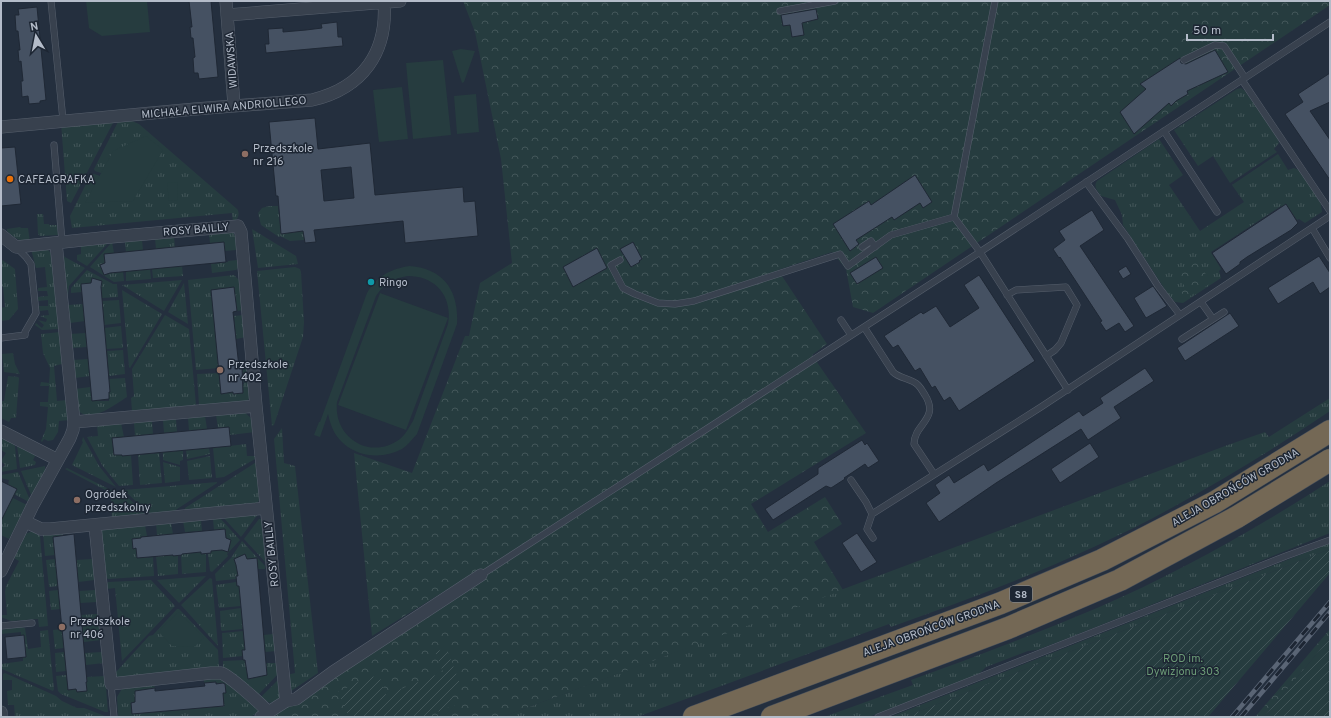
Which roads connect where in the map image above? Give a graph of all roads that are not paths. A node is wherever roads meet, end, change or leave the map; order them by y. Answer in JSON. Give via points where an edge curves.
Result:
{"nodes":[{"id":1,"x":51,"y":1,"type":"edge"},
{"id":2,"x":226,"y":1,"type":"edge"},
{"id":3,"x":400,"y":1,"type":"edge"},
{"id":4,"x":835,"y":1,"type":"edge"},
{"id":5,"x":995,"y":1,"type":"edge"},
{"id":6,"x":384,"y":2,"type":"edge"},
{"id":7,"x":780,"y":11,"type":"dead end"},
{"id":8,"x":228,"y":15,"type":"junction"},
{"id":9,"x":1330,"y":22,"type":"edge"},
{"id":10,"x":1184,"y":60,"type":"dead end"},
{"id":11,"x":1243,"y":79,"type":"junction"},
{"id":12,"x":234,"y":105,"type":"junction"},
{"id":13,"x":63,"y":120,"type":"junction"},
{"id":14,"x":1,"y":127,"type":"edge"},
{"id":15,"x":1164,"y":131,"type":"junction"},
{"id":16,"x":54,"y":145,"type":"dead end"},
{"id":17,"x":1086,"y":182,"type":"junction"},
{"id":18,"x":1330,"y":211,"type":"edge"},
{"id":19,"x":1217,"y":212,"type":"dead end"},
{"id":20,"x":1330,"y":216,"type":"edge"},
{"id":21,"x":954,"y":217,"type":"junction"},
{"id":22,"x":1312,"y":228,"type":"junction"},
{"id":23,"x":1,"y":235,"type":"edge"},
{"id":24,"x":59,"y":242,"type":"junction"},
{"id":25,"x":16,"y":247,"type":"junction"},
{"id":26,"x":862,"y":247,"type":"dead end"},
{"id":27,"x":875,"y":247,"type":"junction"},
{"id":28,"x":980,"y":252,"type":"junction"},
{"id":29,"x":1330,"y":258,"type":"edge"},
{"id":30,"x":620,"y":260,"type":"dead end"},
{"id":31,"x":1008,"y":295,"type":"junction"},
{"id":32,"x":1201,"y":302,"type":"junction"},
{"id":33,"x":1224,"y":312,"type":"dead end"},
{"id":34,"x":1180,"y":315,"type":"junction"},
{"id":35,"x":1213,"y":319,"type":"junction"},
{"id":36,"x":841,"y":320,"type":"dead end"},
{"id":37,"x":864,"y":327,"type":"junction"},
{"id":38,"x":851,"y":335,"type":"junction"},
{"id":39,"x":1,"y":338,"type":"edge"},
{"id":40,"x":1182,"y":339,"type":"dead end"},
{"id":41,"x":1046,"y":356,"type":"junction"},
{"id":42,"x":1068,"y":390,"type":"junction"},
{"id":43,"x":256,"y":406,"type":"junction"},
{"id":44,"x":74,"y":422,"type":"junction"},
{"id":45,"x":1,"y":431,"type":"edge"},
{"id":46,"x":1330,"y":431,"type":"edge"},
{"id":47,"x":58,"y":460,"type":"junction"},
{"id":48,"x":1330,"y":460,"type":"edge"},
{"id":49,"x":934,"y":474,"type":"junction"},
{"id":50,"x":851,"y":480,"type":"dead end"},
{"id":51,"x":266,"y":508,"type":"junction"},
{"id":52,"x":872,"y":514,"type":"junction"},
{"id":53,"x":26,"y":522,"type":"junction"},
{"id":54,"x":95,"y":525,"type":"junction"},
{"id":55,"x":873,"y":538,"type":"dead end"},
{"id":56,"x":1330,"y":540,"type":"edge"},
{"id":57,"x":1,"y":571,"type":"edge"},
{"id":58,"x":481,"y":575,"type":"joint"},
{"id":59,"x":32,"y":623,"type":"dead end"},
{"id":60,"x":1,"y":626,"type":"edge"},
{"id":61,"x":111,"y":684,"type":"junction"},
{"id":62,"x":286,"y":701,"type":"junction"},
{"id":63,"x":1,"y":712,"type":"edge"},
{"id":64,"x":264,"y":715,"type":"edge"},
{"id":65,"x":2,"y":717,"type":"edge"},
{"id":66,"x":114,"y":717,"type":"edge"},
{"id":67,"x":694,"y":717,"type":"edge"},
{"id":68,"x":772,"y":717,"type":"edge"},
{"id":69,"x":878,"y":717,"type":"edge"}],
"edges":[{"from":1,"to":13,"type":"lane"},
{"from":2,"to":8,"type":"street","name":"WIDAWSKA"},
{"from":3,"to":6,"type":"street"},
{"from":4,"to":7,"type":"lane"},
{"from":5,"to":21,"type":"lane"},
{"from":6,"to":8,"type":"street"},
{"from":6,"to":12,"type":"street","name":"MICHAŁA ELWIRA ANDRIOLLEGO","via":[[385,18],[379,48],[359,77],[339,91],[312,100]]},
{"from":8,"to":12,"type":"street","name":"WIDAWSKA"},
{"from":9,"to":11,"type":"lane"},
{"from":10,"to":11,"type":"lane","via":[[1214,45],[1224,46]]},
{"from":11,"to":15,"type":"lane"},
{"from":11,"to":18,"type":"lane"},
{"from":12,"to":13,"type":"street","name":"MICHAŁA ELWIRA ANDRIOLLEGO"},
{"from":13,"to":14,"type":"street","name":"MICHAŁA ELWIRA ANDRIOLLEGO"},
{"from":15,"to":17,"type":"lane"},
{"from":15,"to":19,"type":"lane"},
{"from":16,"to":24,"type":"lane"},
{"from":17,"to":28,"type":"lane"},
{"from":17,"to":34,"type":"lane"},
{"from":20,"to":22,"type":"lane"},
{"from":21,"to":27,"type":"lane","via":[[891,235]]},
{"from":21,"to":28,"type":"lane"},
{"from":22,"to":29,"type":"lane"},
{"from":22,"to":32,"type":"lane"},
{"from":23,"to":25,"type":"street"},
{"from":24,"to":25,"type":"street","name":"ROSY BAILLY"},
{"from":24,"to":43,"type":"street","name":"ROSY BAILLY","via":[[238,226],[241,232]]},
{"from":24,"to":44,"type":"street"},
{"from":25,"to":39,"type":"lane","via":[[31,264],[36,314],[25,335]]},
{"from":26,"to":27,"type":"lane","via":[[871,241]]},
{"from":27,"to":30,"type":"lane","via":[[848,266],[840,254],[694,301],[675,304],[658,303],[623,288],[611,265]]},
{"from":28,"to":31,"type":"lane"},
{"from":28,"to":37,"type":"lane"},
{"from":31,"to":41,"type":"lane"},
{"from":31,"to":41,"type":"lane","via":[[1016,290],[1066,287],[1077,305],[1060,343]]},
{"from":32,"to":34,"type":"lane"},
{"from":32,"to":35,"type":"lane"},
{"from":33,"to":35,"type":"lane"},
{"from":34,"to":42,"type":"lane"},
{"from":35,"to":40,"type":"lane"},
{"from":36,"to":38,"type":"lane"},
{"from":37,"to":38,"type":"lane"},
{"from":37,"to":49,"type":"lane","via":[[893,372],[919,386],[929,402],[929,413],[914,444]]},
{"from":38,"to":58,"type":"lane"},
{"from":41,"to":42,"type":"lane"},
{"from":42,"to":49,"type":"lane"},
{"from":43,"to":44,"type":"street"},
{"from":43,"to":51,"type":"street","name":"ROSY BAILLY"},
{"from":44,"to":47,"type":"street","via":[[70,438]]},
{"from":45,"to":47,"type":"street"},
{"from":46,"to":67,"type":"highway","name":"ALEJA OBROŃCÓW GRODNA","number":"S8","via":[[1214,502],[1102,560],[1001,603]]},
{"from":47,"to":53,"type":"street"},
{"from":48,"to":68,"type":"highway","number":"S8","via":[[1237,517],[1120,580],[1008,628]]},
{"from":49,"to":52,"type":"lane"},
{"from":50,"to":52,"type":"lane"},
{"from":51,"to":54,"type":"street"},
{"from":51,"to":62,"type":"street","name":"ROSY BAILLY"},
{"from":52,"to":55,"type":"lane","via":[[867,529]]},
{"from":53,"to":54,"type":"street","via":[[41,529]]},
{"from":53,"to":57,"type":"street"},
{"from":54,"to":61,"type":"street"},
{"from":56,"to":69,"type":"lane"},
{"from":58,"to":62,"type":"street","via":[[296,699]]},
{"from":59,"to":60,"type":"lane"},
{"from":61,"to":64,"type":"street","via":[[221,673],[250,696]]},
{"from":61,"to":66,"type":"lane"},
{"from":62,"to":64,"type":"street"},
{"from":63,"to":65,"type":"street"}]}
